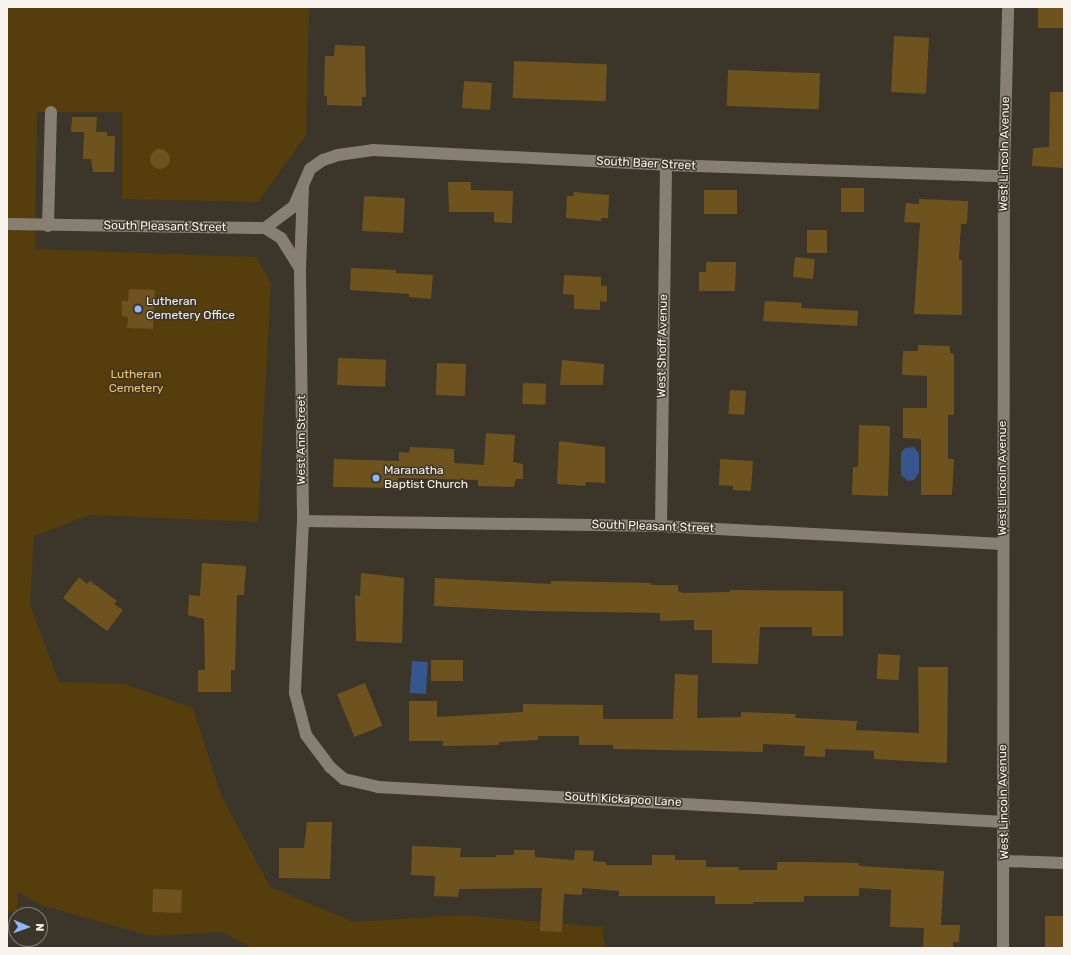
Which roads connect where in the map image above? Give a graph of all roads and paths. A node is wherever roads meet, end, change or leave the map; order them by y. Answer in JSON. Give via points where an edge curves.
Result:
{"nodes":[{"id":1,"x":1008,"y":7,"type":"edge"},
{"id":2,"x":51,"y":112,"type":"dead end"},
{"id":3,"x":666,"y":165,"type":"junction"},
{"id":4,"x":1004,"y":176,"type":"junction"},
{"id":5,"x":303,"y":187,"type":"junction"},
{"id":6,"x":7,"y":224,"type":"edge"},
{"id":7,"x":48,"y":226,"type":"junction"},
{"id":8,"x":265,"y":228,"type":"junction"},
{"id":9,"x":300,"y":270,"type":"junction"},
{"id":10,"x":303,"y":521,"type":"junction"},
{"id":11,"x":661,"y":526,"type":"junction"},
{"id":12,"x":1003,"y":544,"type":"junction"},
{"id":13,"x":295,"y":693,"type":"joint"},
{"id":14,"x":1004,"y":822,"type":"junction"},
{"id":15,"x":1005,"y":861,"type":"junction"},
{"id":16,"x":1064,"y":863,"type":"edge"},
{"id":17,"x":1003,"y":948,"type":"edge"}],
"edges":[{"from":1,"to":4,"type":"street","name":"West Lincoln Avenue"},
{"from":2,"to":7,"type":"street"},
{"from":3,"to":4,"type":"street","name":"South Baer Street"},
{"from":3,"to":5,"type":"street","name":"South Baer Street","via":[[373,150],[323,160],[310,169]]},
{"from":3,"to":11,"type":"street","name":"West Shoff Avenue"},
{"from":4,"to":12,"type":"street","name":"West Lincoln Avenue"},
{"from":5,"to":8,"type":"street","via":[[294,206]]},
{"from":5,"to":9,"type":"street","name":"West Ann Street"},
{"from":6,"to":7,"type":"street","name":"South Pleasant Street"},
{"from":7,"to":8,"type":"street","name":"South Pleasant Street"},
{"from":8,"to":9,"type":"street","via":[[281,238]]},
{"from":9,"to":10,"type":"street","name":"West Ann Street"},
{"from":10,"to":11,"type":"street","name":"South Pleasant Street"},
{"from":10,"to":13,"type":"street","name":"West Ann Street"},
{"from":11,"to":12,"type":"street","name":"South Pleasant Street"},
{"from":12,"to":14,"type":"street","name":"West Lincoln Avenue"},
{"from":13,"to":14,"type":"street","name":"South Kickapoo Lane","via":[[306,735],[330,768],[344,779],[362,784]]},
{"from":14,"to":15,"type":"street","name":"West Lincoln Avenue"},
{"from":15,"to":16,"type":"street"},
{"from":15,"to":17,"type":"street","name":"West Lincoln Avenue"}]}
